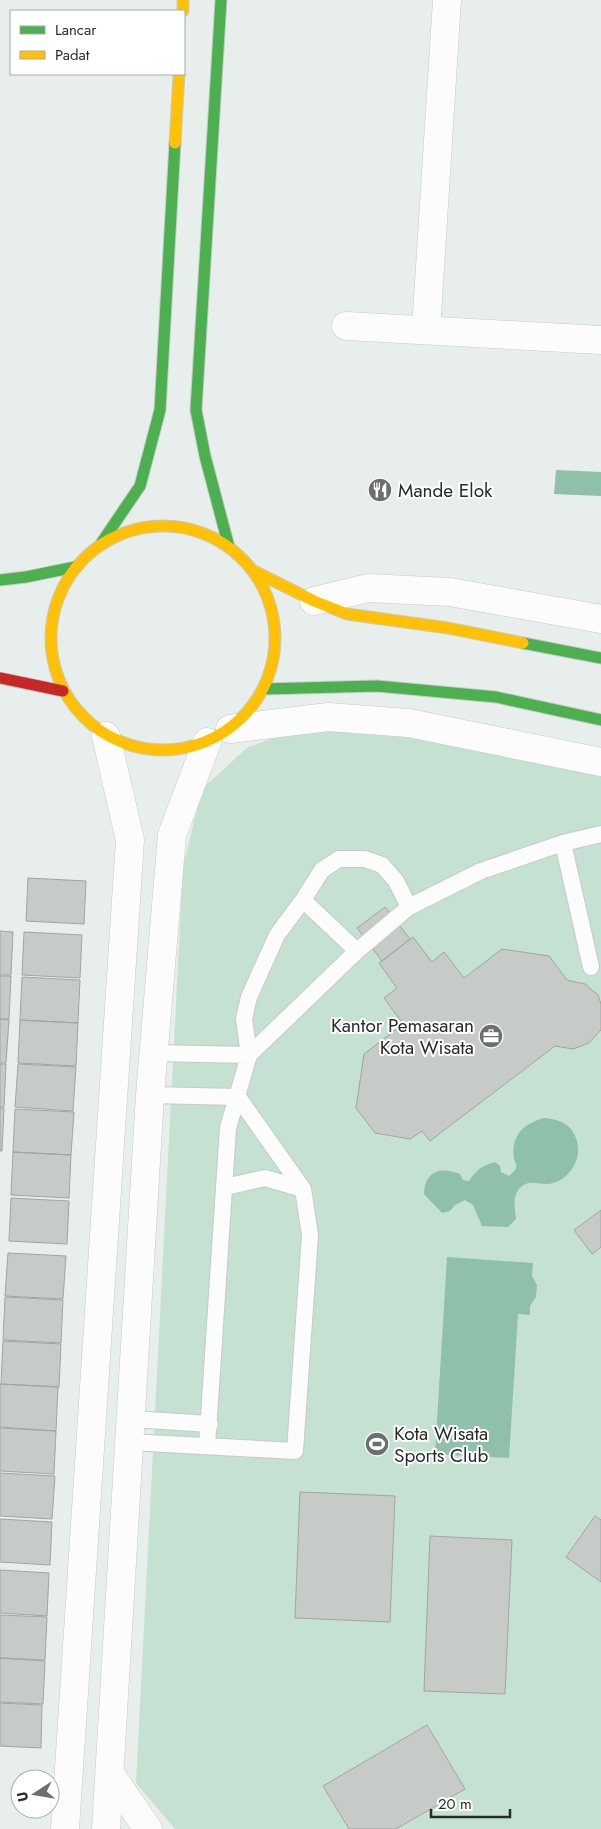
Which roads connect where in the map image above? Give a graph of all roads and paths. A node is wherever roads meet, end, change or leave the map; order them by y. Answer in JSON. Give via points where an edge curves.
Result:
{"nodes":[{"id":1,"x":222,"y":0,"type":"edge"},
{"id":2,"x":447,"y":0,"type":"edge"},
{"id":3,"x":179,"y":75,"type":"edge"},
{"id":4,"x":346,"y":326,"type":"dead end"},
{"id":5,"x":426,"y":330,"type":"junction"},
{"id":6,"x":601,"y":340,"type":"edge"},
{"id":7,"x":101,"y":543,"type":"junction"},
{"id":8,"x":229,"y":547,"type":"junction"},
{"id":9,"x":76,"y":567,"type":"junction"},
{"id":10,"x":254,"y":571,"type":"junction"},
{"id":11,"x":0,"y":580,"type":"edge"},
{"id":12,"x":314,"y":601,"type":"junction"},
{"id":13,"x":601,"y":619,"type":"edge"},
{"id":14,"x":601,"y":658,"type":"edge"},
{"id":15,"x":0,"y":678,"type":"edge"},
{"id":16,"x":264,"y":689,"type":"junction"},
{"id":17,"x":63,"y":690,"type":"junction"},
{"id":18,"x":601,"y":720,"type":"edge"},
{"id":19,"x":106,"y":736,"type":"junction"},
{"id":20,"x":218,"y":736,"type":"junction"},
{"id":21,"x":601,"y":762,"type":"edge"},
{"id":22,"x":601,"y":834,"type":"edge"},
{"id":23,"x":563,"y":842,"type":"junction"},
{"id":24,"x":303,"y":900,"type":"junction"},
{"id":25,"x":409,"y":907,"type":"junction"},
{"id":26,"x":357,"y":951,"type":"junction"},
{"id":27,"x":592,"y":967,"type":"dead end"},
{"id":28,"x":154,"y":1053,"type":"junction"},
{"id":29,"x":249,"y":1054,"type":"junction"},
{"id":30,"x":150,"y":1095,"type":"junction"},
{"id":31,"x":238,"y":1097,"type":"junction"},
{"id":32,"x":225,"y":1187,"type":"junction"},
{"id":33,"x":303,"y":1189,"type":"junction"},
{"id":34,"x":210,"y":1424,"type":"junction"},
{"id":35,"x":131,"y":1431,"type":"junction"},
{"id":36,"x":207,"y":1446,"type":"junction"},
{"id":37,"x":110,"y":1774,"type":"junction"},
{"id":38,"x":65,"y":1829,"type":"edge"},
{"id":39,"x":106,"y":1829,"type":"edge"},
{"id":40,"x":148,"y":1829,"type":"edge"}],
"edges":[{"from":1,"to":8,"type":"street","via":[[196,410]]},
{"from":2,"to":5,"type":"street"},
{"from":3,"to":7,"type":"street","via":[[160,410],[140,486]]},
{"from":4,"to":5,"type":"street"},
{"from":5,"to":6,"type":"street"},
{"from":7,"to":8,"type":"street","via":[[131,529],[166,525],[199,531]]},
{"from":7,"to":9,"type":"street"},
{"from":8,"to":10,"type":"street"},
{"from":9,"to":11,"type":"street"},
{"from":9,"to":17,"type":"street","via":[[59,595],[51,627],[52,659]]},
{"from":10,"to":12,"type":"street"},
{"from":10,"to":16,"type":"street","via":[[268,599],[275,629],[273,660]]},
{"from":12,"to":13,"type":"street","via":[[368,588],[450,592]]},
{"from":12,"to":14,"type":"street","via":[[347,614],[448,628]]},
{"from":15,"to":17,"type":"street"},
{"from":16,"to":18,"type":"street","via":[[377,686],[496,697]]},
{"from":16,"to":20,"type":"street","via":[[249,711]]},
{"from":17,"to":19,"type":"street","via":[[82,716]]},
{"from":19,"to":20,"type":"street","via":[[135,748],[182,750]]},
{"from":19,"to":38,"type":"street","via":[[130,840]]},
{"from":20,"to":21,"type":"street","via":[[328,717],[408,723]]},
{"from":20,"to":28,"type":"street","via":[[172,835]]},
{"from":22,"to":23,"type":"lane"},
{"from":23,"to":25,"type":"lane","via":[[481,871]]},
{"from":23,"to":27,"type":"lane"},
{"from":24,"to":25,"type":"lane","via":[[322,870],[339,859],[365,859],[382,865],[396,881]]},
{"from":24,"to":26,"type":"lane"},
{"from":24,"to":29,"type":"lane","via":[[277,935],[249,997],[244,1019]]},
{"from":25,"to":26,"type":"lane"},
{"from":26,"to":29,"type":"lane"},
{"from":28,"to":29,"type":"lane"},
{"from":28,"to":30,"type":"street"},
{"from":29,"to":31,"type":"lane"},
{"from":30,"to":31,"type":"lane"},
{"from":30,"to":35,"type":"street"},
{"from":31,"to":32,"type":"lane","via":[[228,1128]]},
{"from":31,"to":33,"type":"lane"},
{"from":32,"to":33,"type":"lane","via":[[265,1178]]},
{"from":32,"to":34,"type":"lane"},
{"from":33,"to":36,"type":"lane","via":[[310,1235],[296,1451]]},
{"from":34,"to":35,"type":"lane"},
{"from":34,"to":36,"type":"lane"},
{"from":35,"to":36,"type":"lane"},
{"from":35,"to":37,"type":"street"},
{"from":37,"to":39,"type":"street"},
{"from":37,"to":40,"type":"street"}]}
